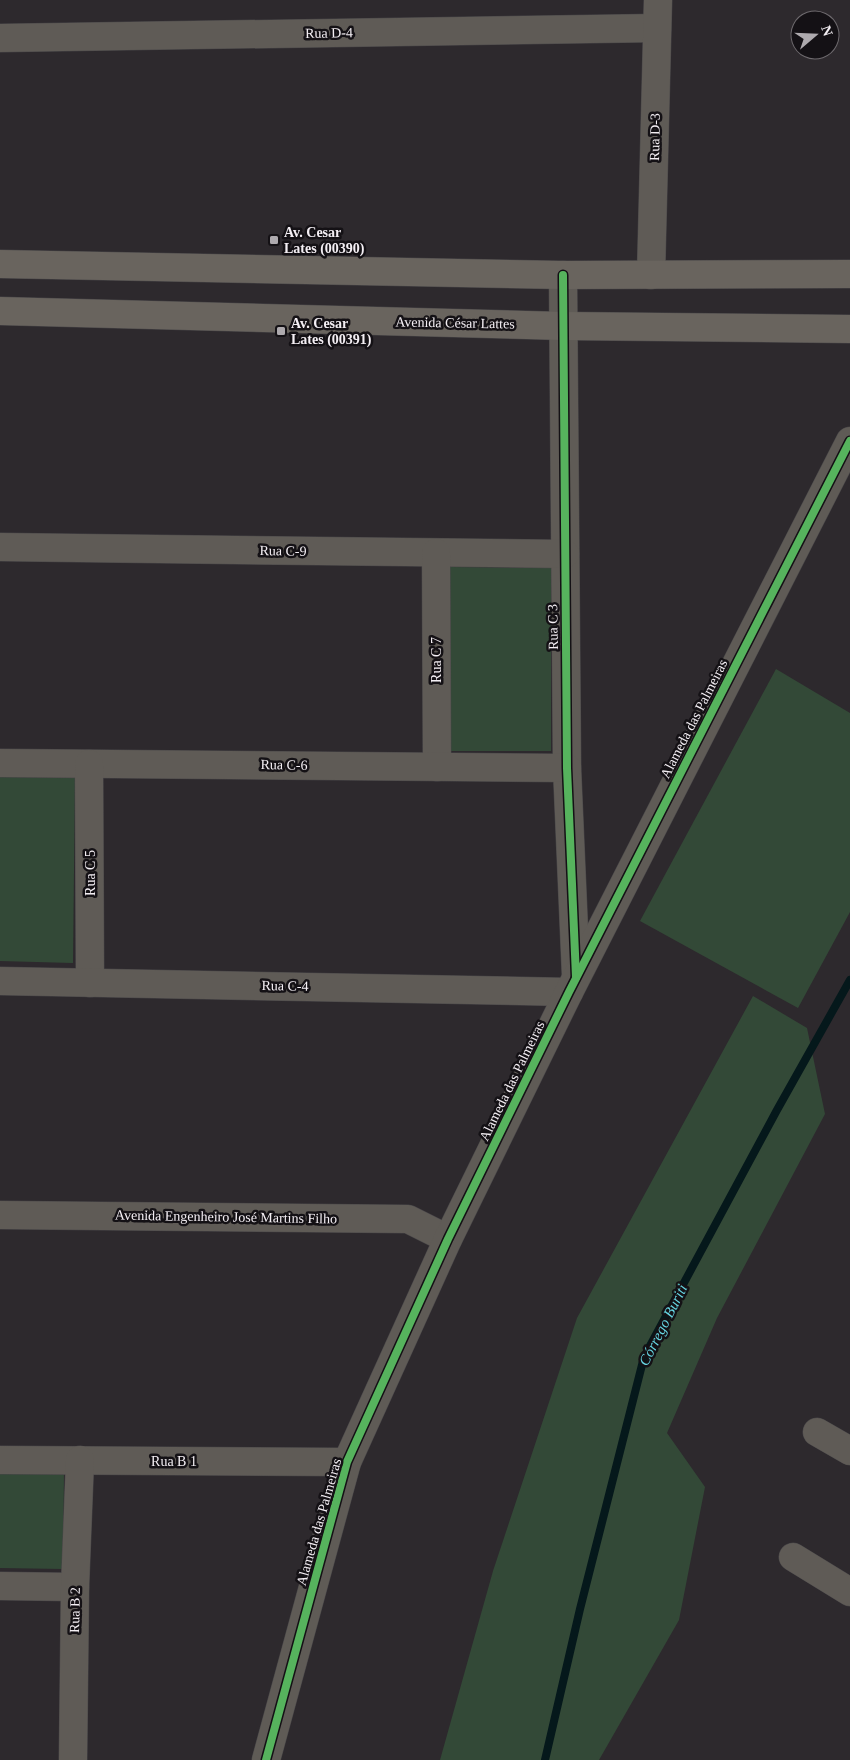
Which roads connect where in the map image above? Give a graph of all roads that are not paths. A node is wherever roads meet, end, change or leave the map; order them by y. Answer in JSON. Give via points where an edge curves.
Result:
{"nodes":[{"id":1,"x":658,"y":0,"type":"edge"},
{"id":2,"x":657,"y":28,"type":"junction"},
{"id":3,"x":0,"y":38,"type":"edge"},
{"id":4,"x":0,"y":264,"type":"edge"},
{"id":5,"x":850,"y":274,"type":"edge"},
{"id":6,"x":563,"y":275,"type":"junction"},
{"id":7,"x":651,"y":275,"type":"junction"},
{"id":8,"x":0,"y":311,"type":"edge"},
{"id":9,"x":563,"y":326,"type":"junction"},
{"id":10,"x":850,"y":328,"type":"edge"},
{"id":11,"x":850,"y":440,"type":"edge"},
{"id":12,"x":0,"y":547,"type":"edge"},
{"id":13,"x":436,"y":553,"type":"junction"},
{"id":14,"x":565,"y":554,"type":"junction"},
{"id":15,"x":0,"y":763,"type":"edge"},
{"id":16,"x":89,"y":764,"type":"junction"},
{"id":17,"x":437,"y":767,"type":"junction"},
{"id":18,"x":567,"y":768,"type":"junction"},
{"id":19,"x":0,"y":981,"type":"edge"},
{"id":20,"x":90,"y":983,"type":"junction"},
{"id":21,"x":573,"y":985,"type":"junction"},
{"id":22,"x":0,"y":1215,"type":"edge"},
{"id":23,"x":448,"y":1240,"type":"junction"},
{"id":24,"x":817,"y":1432,"type":"dead end"},
{"id":25,"x":850,"y":1451,"type":"edge"},
{"id":26,"x":0,"y":1460,"type":"edge"},
{"id":27,"x":80,"y":1460,"type":"junction"},
{"id":28,"x":347,"y":1462,"type":"junction"},
{"id":29,"x":793,"y":1557,"type":"dead end"},
{"id":30,"x":0,"y":1586,"type":"edge"},
{"id":31,"x":75,"y":1587,"type":"junction"},
{"id":32,"x":850,"y":1592,"type":"edge"},
{"id":33,"x":73,"y":1760,"type":"edge"},
{"id":34,"x":266,"y":1760,"type":"edge"}],
"edges":[{"from":1,"to":2,"type":"street","name":"Rua D-3"},
{"from":2,"to":3,"type":"street","name":"Rua D-4"},
{"from":2,"to":7,"type":"street","name":"Rua D-3"},
{"from":4,"to":6,"type":"main road"},
{"from":5,"to":7,"type":"main road"},
{"from":6,"to":7,"type":"main road"},
{"from":6,"to":9,"type":"street","name":"Rua C 3"},
{"from":8,"to":9,"type":"main road","name":"Avenida César Lattes"},
{"from":9,"to":10,"type":"main road","name":"Avenida César Lattes"},
{"from":9,"to":14,"type":"street","name":"Rua C 3"},
{"from":11,"to":21,"type":"street","name":"Alameda das Palmeiras"},
{"from":12,"to":13,"type":"street","name":"Rua C-9"},
{"from":13,"to":14,"type":"street","name":"Rua C-9"},
{"from":13,"to":17,"type":"street","name":"Rua C 7"},
{"from":14,"to":18,"type":"street","name":"Rua C 3"},
{"from":15,"to":16,"type":"street","name":"Rua C-6"},
{"from":16,"to":17,"type":"street","name":"Rua C-6"},
{"from":16,"to":20,"type":"street","name":"Rua C 5"},
{"from":17,"to":18,"type":"street","name":"Rua C-6"},
{"from":18,"to":21,"type":"street","name":"Rua C 3"},
{"from":19,"to":20,"type":"street","name":"Rua C-4"},
{"from":20,"to":21,"type":"street","name":"Rua C-4"},
{"from":21,"to":23,"type":"street","name":"Alameda das Palmeiras"},
{"from":22,"to":23,"type":"street","name":"Avenida Engenheiro José Martins Filho","via":[[408,1219]]},
{"from":23,"to":28,"type":"street","name":"Alameda das Palmeiras"},
{"from":24,"to":25,"type":"street"},
{"from":26,"to":27,"type":"street","name":"Rua B 1"},
{"from":27,"to":28,"type":"street","name":"Rua B 1"},
{"from":27,"to":31,"type":"street","name":"Rua B 2"},
{"from":28,"to":34,"type":"street","name":"Alameda das Palmeiras"},
{"from":29,"to":32,"type":"street"},
{"from":30,"to":31,"type":"street"},
{"from":31,"to":33,"type":"street","name":"Rua B 2"}]}
